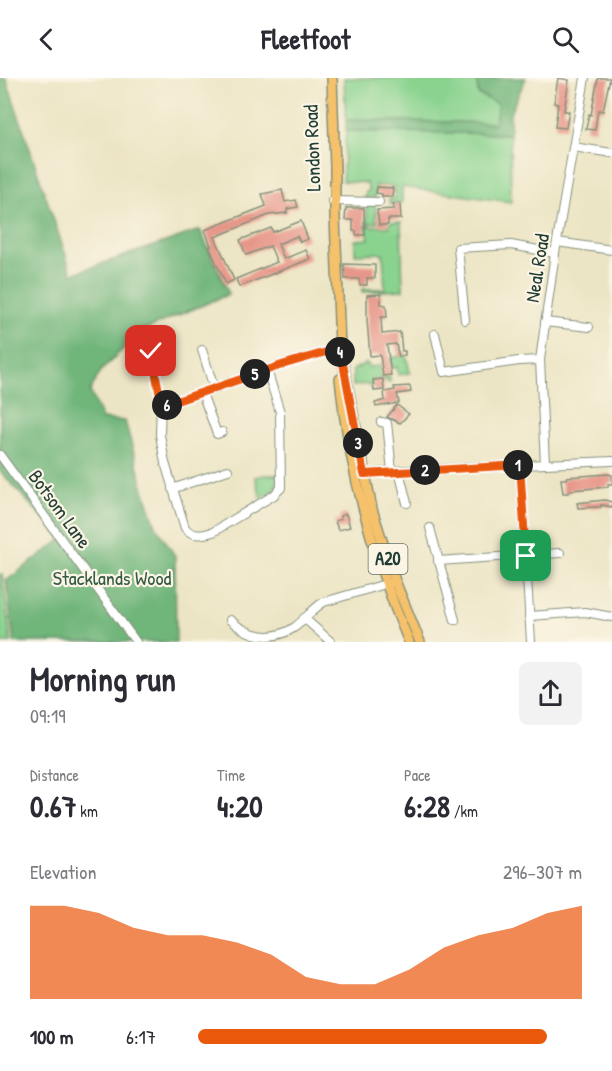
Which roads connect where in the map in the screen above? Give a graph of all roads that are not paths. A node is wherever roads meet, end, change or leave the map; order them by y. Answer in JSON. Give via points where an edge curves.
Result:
{"nodes":[{"id":1,"x":330,"y":78,"type":"edge"},
{"id":2,"x":585,"y":78,"type":"edge"},
{"id":3,"x":573,"y":147,"type":"junction"},
{"id":4,"x":612,"y":153,"type":"edge"},
{"id":5,"x":334,"y":201,"type":"junction"},
{"id":6,"x":379,"y":202,"type":"dead end"},
{"id":7,"x":557,"y":242,"type":"junction"},
{"id":8,"x":612,"y":250,"type":"edge"},
{"id":9,"x":555,"y":253,"type":"junction"},
{"id":10,"x":465,"y":320,"type":"dead end"},
{"id":11,"x":545,"y":322,"type":"junction"},
{"id":12,"x":589,"y":327,"type":"dead end"},
{"id":13,"x":435,"y":334,"type":"dead end"},
{"id":14,"x":340,"y":348,"type":"junction"},
{"id":15,"x":162,"y":357,"type":"dead end"},
{"id":16,"x":195,"y":360,"type":"dead end"},
{"id":17,"x":540,"y":360,"type":"junction"},
{"id":18,"x":267,"y":370,"type":"junction"},
{"id":19,"x":214,"y":388,"type":"junction"},
{"id":20,"x":202,"y":393,"type":"junction"},
{"id":21,"x":162,"y":406,"type":"junction"},
{"id":22,"x":387,"y":423,"type":"dead end"},
{"id":23,"x":222,"y":432,"type":"dead end"},
{"id":24,"x":0,"y":455,"type":"edge"},
{"id":25,"x":612,"y":461,"type":"edge"},
{"id":26,"x":545,"y":464,"type":"junction"},
{"id":27,"x":520,"y":465,"type":"junction"},
{"id":28,"x":396,"y":471,"type":"junction"},
{"id":29,"x":224,"y":474,"type":"dead end"},
{"id":30,"x":359,"y":475,"type":"junction"},
{"id":31,"x":172,"y":489,"type":"junction"},
{"id":32,"x":407,"y":503,"type":"dead end"},
{"id":33,"x":430,"y":528,"type":"dead end"},
{"id":34,"x":560,"y":553,"type":"dead end"},
{"id":35,"x":526,"y":556,"type":"junction"},
{"id":36,"x":438,"y":561,"type":"junction"},
{"id":37,"x":391,"y":582,"type":"junction"},
{"id":38,"x":529,"y":616,"type":"junction"},
{"id":39,"x":612,"y":617,"type":"edge"},
{"id":40,"x":304,"y":618,"type":"junction"},
{"id":41,"x":235,"y":620,"type":"dead end"},
{"id":42,"x":455,"y":620,"type":"dead end"},
{"id":43,"x":270,"y":639,"type":"edge"},
{"id":44,"x":323,"y":639,"type":"edge"},
{"id":45,"x":136,"y":642,"type":"edge"},
{"id":46,"x":409,"y":642,"type":"edge"},
{"id":47,"x":420,"y":642,"type":"edge"},
{"id":48,"x":531,"y":642,"type":"edge"}],
"edges":[{"from":1,"to":5,"type":"main road","name":"London Road","number":"A20"},
{"from":2,"to":3,"type":"street","name":"Neal Road"},
{"from":3,"to":4,"type":"street"},
{"from":3,"to":7,"type":"street","name":"Neal Road"},
{"from":5,"to":6,"type":"street"},
{"from":5,"to":14,"type":"main road","name":"London Road","number":"A20"},
{"from":7,"to":8,"type":"street"},
{"from":7,"to":9,"type":"street","name":"Neal Road"},
{"from":9,"to":10,"type":"street","via":[[511,245],[458,248]]},
{"from":9,"to":11,"type":"street","name":"Neal Road"},
{"from":11,"to":12,"type":"street"},
{"from":11,"to":17,"type":"street","name":"Neal Road"},
{"from":13,"to":17,"type":"street","via":[[444,372]]},
{"from":14,"to":18,"type":"street"},
{"from":14,"to":30,"type":"main road","name":"London Road","number":"A20","via":[[342,399]]},
{"from":15,"to":21,"type":"street","via":[[152,355]]},
{"from":16,"to":19,"type":"street","via":[[203,354]]},
{"from":17,"to":26,"type":"street","name":"Neal Road"},
{"from":18,"to":19,"type":"street"},
{"from":18,"to":31,"type":"street","via":[[280,412],[281,488],[202,536],[185,528]]},
{"from":19,"to":20,"type":"street"},
{"from":20,"to":21,"type":"street"},
{"from":20,"to":23,"type":"street","via":[[217,434]]},
{"from":21,"to":31,"type":"street","via":[[160,435]]},
{"from":22,"to":28,"type":"street"},
{"from":24,"to":45,"type":"street","name":"Botsom Lane"},
{"from":25,"to":26,"type":"street"},
{"from":26,"to":27,"type":"street"},
{"from":27,"to":28,"type":"street"},
{"from":27,"to":35,"type":"street"},
{"from":28,"to":30,"type":"street"},
{"from":28,"to":32,"type":"street"},
{"from":29,"to":31,"type":"street"},
{"from":30,"to":37,"type":"main road","name":"London Road","number":"A20","via":[[366,520]]},
{"from":33,"to":36,"type":"street"},
{"from":34,"to":35,"type":"street"},
{"from":35,"to":36,"type":"street"},
{"from":35,"to":38,"type":"street"},
{"from":36,"to":42,"type":"street"},
{"from":37,"to":40,"type":"street","via":[[324,602]]},
{"from":37,"to":46,"type":"main road","name":"London Road","number":"A20"},
{"from":37,"to":47,"type":"main road","name":"London Road","number":"A20"},
{"from":38,"to":39,"type":"street","via":[[585,612]]},
{"from":38,"to":48,"type":"street"},
{"from":40,"to":43,"type":"street","via":[[296,627]]},
{"from":40,"to":44,"type":"street"},
{"from":41,"to":43,"type":"street","via":[[249,633]]}]}
